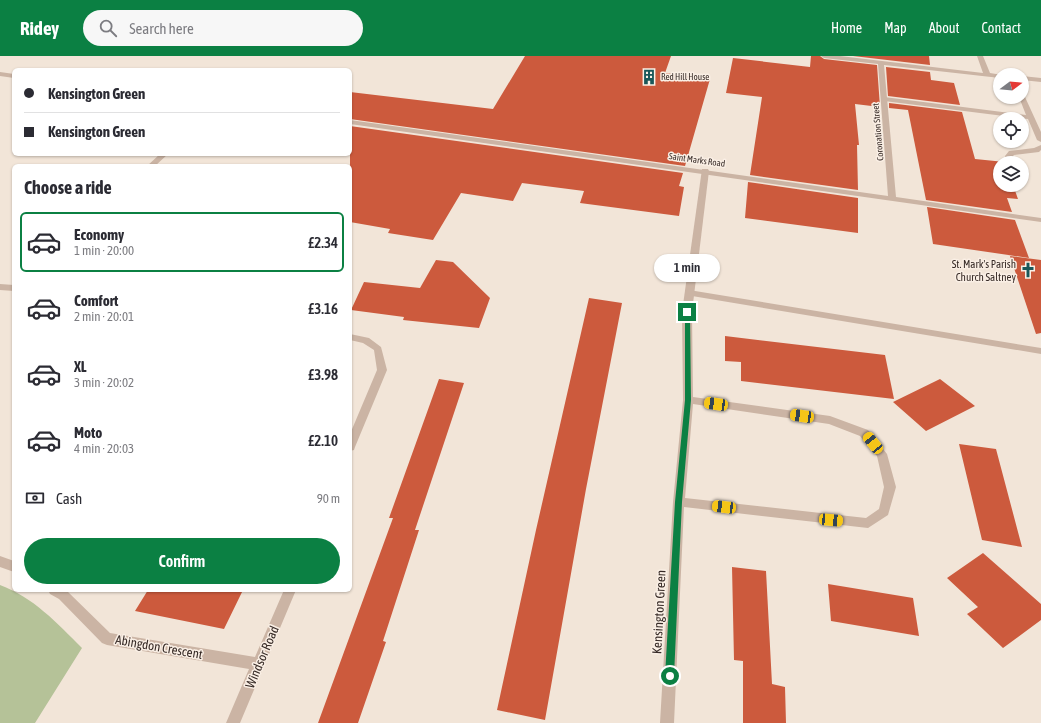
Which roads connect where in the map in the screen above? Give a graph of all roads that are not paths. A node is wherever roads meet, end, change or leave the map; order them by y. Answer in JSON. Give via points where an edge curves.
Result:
{"nodes":[{"id":1,"x":824,"y":56,"type":"edge"},
{"id":2,"x":980,"y":56,"type":"edge"},
{"id":3,"x":881,"y":64,"type":"junction"},
{"id":4,"x":0,"y":74,"type":"edge"},
{"id":5,"x":987,"y":75,"type":"junction"},
{"id":6,"x":993,"y":75,"type":"edge"},
{"id":7,"x":12,"y":76,"type":"edge"},
{"id":8,"x":1029,"y":79,"type":"edge"},
{"id":9,"x":1041,"y":80,"type":"edge"},
{"id":10,"x":884,"y":99,"type":"junction"},
{"id":11,"x":1025,"y":104,"type":"edge"},
{"id":12,"x":1030,"y":117,"type":"junction"},
{"id":13,"x":352,"y":122,"type":"edge"},
{"id":14,"x":1041,"y":140,"type":"edge"},
{"id":15,"x":1041,"y":147,"type":"edge"},
{"id":16,"x":162,"y":156,"type":"edge"},
{"id":17,"x":1009,"y":156,"type":"edge"},
{"id":18,"x":153,"y":164,"type":"edge"},
{"id":19,"x":705,"y":171,"type":"junction"},
{"id":20,"x":892,"y":199,"type":"junction"},
{"id":21,"x":1041,"y":220,"type":"edge"},
{"id":22,"x":0,"y":286,"type":"edge"},
{"id":23,"x":12,"y":288,"type":"edge"},
{"id":24,"x":689,"y":293,"type":"junction"},
{"id":25,"x":352,"y":337,"type":"edge"},
{"id":26,"x":1041,"y":351,"type":"edge"},
{"id":27,"x":688,"y":400,"type":"junction"},
{"id":28,"x":352,"y":442,"type":"edge"},
{"id":29,"x":679,"y":502,"type":"junction"},
{"id":30,"x":0,"y":561,"type":"edge"},
{"id":31,"x":12,"y":566,"type":"edge"},
{"id":32,"x":58,"y":592,"type":"edge"},
{"id":33,"x":289,"y":592,"type":"edge"},
{"id":34,"x":259,"y":664,"type":"junction"},
{"id":35,"x":232,"y":723,"type":"edge"},
{"id":36,"x":667,"y":723,"type":"edge"}],
"edges":[{"from":1,"to":3,"type":"street"},
{"from":2,"to":5,"type":"street"},
{"from":3,"to":5,"type":"street"},
{"from":3,"to":10,"type":"street","name":"Coronation Street"},
{"from":4,"to":7,"type":"street"},
{"from":5,"to":6,"type":"street"},
{"from":8,"to":9,"type":"street"},
{"from":10,"to":12,"type":"street"},
{"from":10,"to":20,"type":"street","name":"Coronation Street"},
{"from":11,"to":12,"type":"street"},
{"from":12,"to":14,"type":"street"},
{"from":13,"to":19,"type":"street","name":"Saint Marks Road"},
{"from":15,"to":17,"type":"street","via":[[1012,153]]},
{"from":16,"to":18,"type":"street"},
{"from":19,"to":20,"type":"street","name":"Saint Marks Road"},
{"from":19,"to":24,"type":"street","name":"Kensington Green"},
{"from":20,"to":21,"type":"street","name":"Saint Marks Road"},
{"from":22,"to":23,"type":"street"},
{"from":24,"to":26,"type":"street"},
{"from":24,"to":27,"type":"street","name":"Kensington Green"},
{"from":25,"to":28,"type":"street","via":[[366,340],[378,349],[382,370]]},
{"from":27,"to":29,"type":"street","name":"Kensington Green"},
{"from":27,"to":29,"type":"street","via":[[830,420],[864,433],[882,454],[890,487],[884,512],[868,523]]},
{"from":29,"to":36,"type":"street","name":"Kensington Green"},
{"from":30,"to":31,"type":"street"},
{"from":32,"to":34,"type":"street","name":"Abingdon Crescent","via":[[108,639]]},
{"from":33,"to":34,"type":"street","name":"Windsor Road"},
{"from":34,"to":35,"type":"street","name":"Windsor Road"}]}
